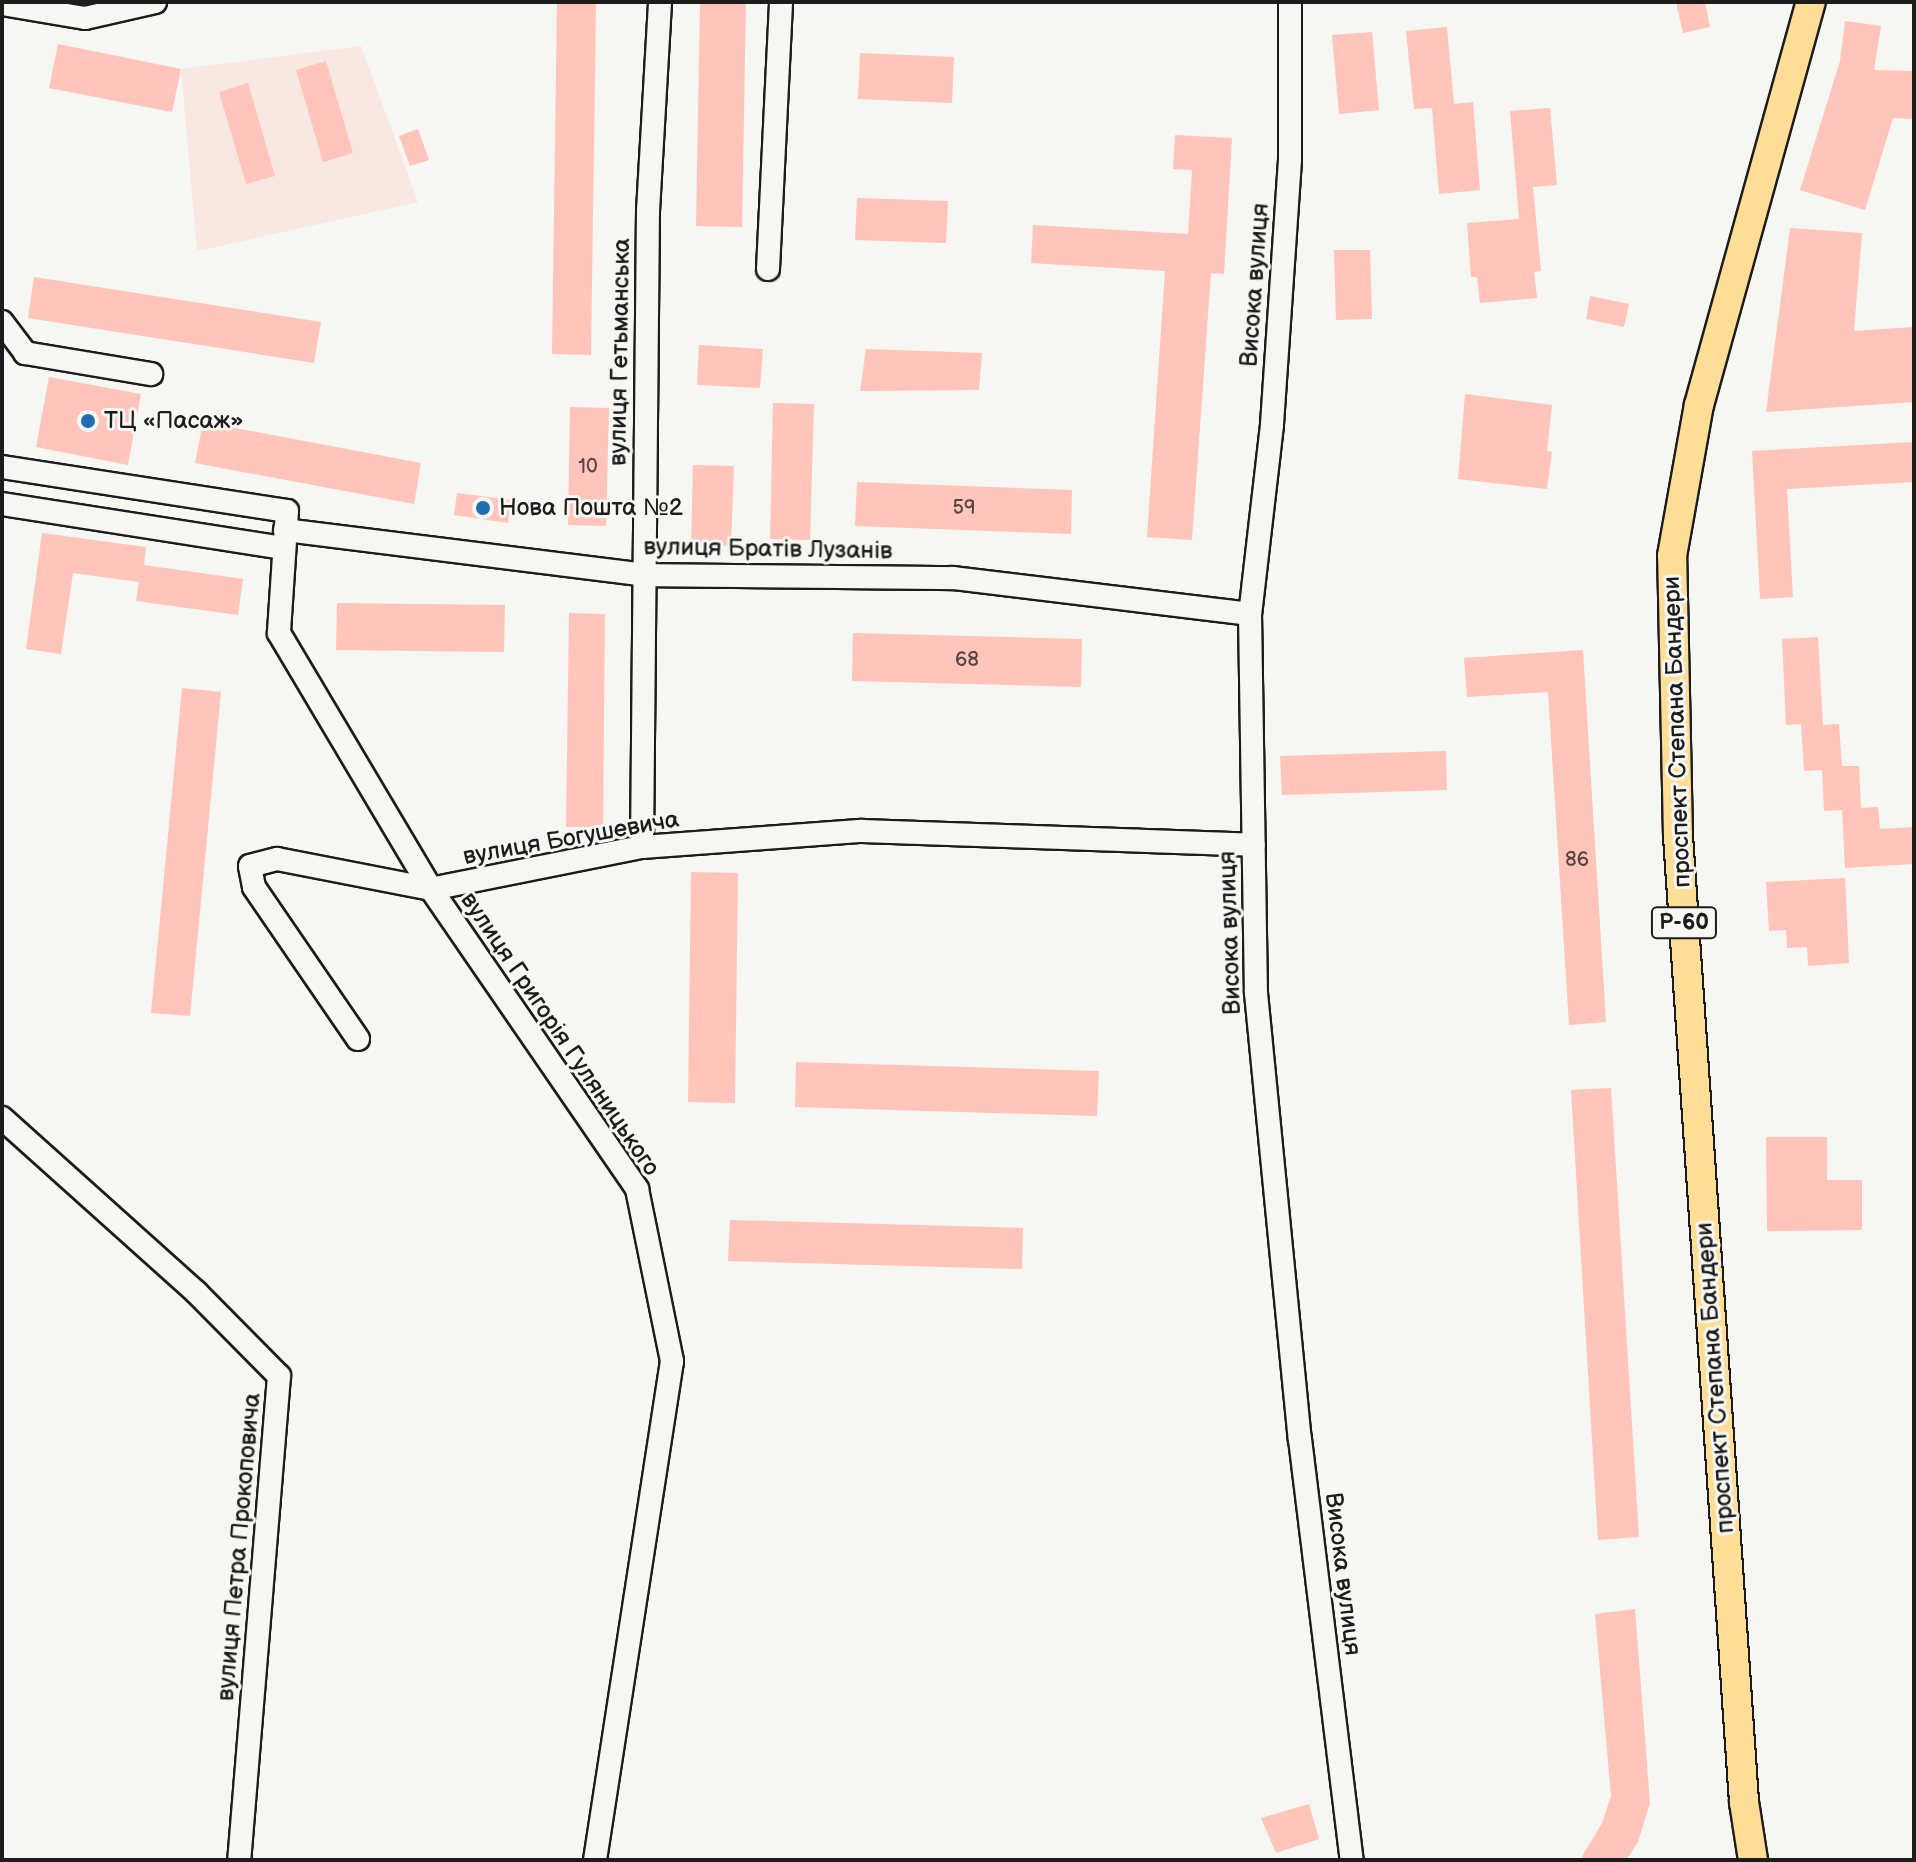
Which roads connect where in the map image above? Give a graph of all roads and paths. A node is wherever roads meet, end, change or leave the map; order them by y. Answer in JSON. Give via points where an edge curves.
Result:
{"nodes":[{"id":1,"x":155,"y":2,"type":"edge"},
{"id":2,"x":660,"y":2,"type":"edge"},
{"id":3,"x":781,"y":2,"type":"edge"},
{"id":4,"x":1290,"y":2,"type":"edge"},
{"id":5,"x":1811,"y":2,"type":"edge"},
{"id":6,"x":2,"y":4,"type":"edge"},
{"id":7,"x":768,"y":269,"type":"dead end"},
{"id":8,"x":2,"y":322,"type":"edge"},
{"id":9,"x":151,"y":374,"type":"dead end"},
{"id":10,"x":2,"y":467,"type":"edge"},
{"id":11,"x":2,"y":504,"type":"edge"},
{"id":12,"x":285,"y":529,"type":"junction"},
{"id":13,"x":644,"y":575,"type":"junction"},
{"id":14,"x":1250,"y":614,"type":"junction"},
{"id":15,"x":1254,"y":845,"type":"junction"},
{"id":16,"x":642,"y":847,"type":"junction"},
{"id":17,"x":431,"y":889,"type":"junction"},
{"id":18,"x":358,"y":1039,"type":"dead end"},
{"id":19,"x":2,"y":1118,"type":"edge"},
{"id":20,"x":239,"y":1860,"type":"edge"},
{"id":21,"x":595,"y":1860,"type":"edge"},
{"id":22,"x":1352,"y":1860,"type":"edge"},
{"id":23,"x":1753,"y":1860,"type":"edge"}],
"edges":[{"from":1,"to":6,"type":"street","via":[[85,18]]},
{"from":2,"to":13,"type":"street","name":"вулиця Гетьманська","via":[[648,211]]},
{"from":3,"to":7,"type":"street"},
{"from":4,"to":14,"type":"street","name":"Висока вулиця","via":[[1289,176],[1272,425]]},
{"from":5,"to":23,"type":"main road","name":"проспект Степана Бандери","number":"Р-60","via":[[1699,405],[1672,556],[1681,878],[1743,1786]]},
{"from":8,"to":9,"type":"street","via":[[25,353]]},
{"from":10,"to":12,"type":"street","name":"вулиця Братів Лузанів"},
{"from":11,"to":12,"type":"street","name":"вулиця Братів Лузанів"},
{"from":12,"to":13,"type":"street","name":"вулиця Братів Лузанів"},
{"from":12,"to":17,"type":"street","name":"вулиця Григорія Гуляницького","via":[[279,633]]},
{"from":13,"to":14,"type":"street","name":"вулиця Братів Лузанів","via":[[953,578]]},
{"from":13,"to":16,"type":"street","name":"вулиця Гетьманська"},
{"from":14,"to":15,"type":"street","name":"Висока вулиця"},
{"from":15,"to":16,"type":"street","name":"вулиця Богушевича","via":[[862,831]]},
{"from":15,"to":22,"type":"street","name":"Висока вулиця","via":[[1257,1008],[1300,1439]]},
{"from":16,"to":17,"type":"street","name":"вулиця Богушевича"},
{"from":17,"to":18,"type":"street","name":"вулиця Богушевича","via":[[277,859],[250,866],[254,887]]},
{"from":17,"to":21,"type":"street","name":"вулиця Григорія Гуляницького","via":[[637,1189],[672,1361]]},
{"from":19,"to":20,"type":"street","name":"вулиця Петра Прокоповича","via":[[196,1292],[279,1376]]}]}
